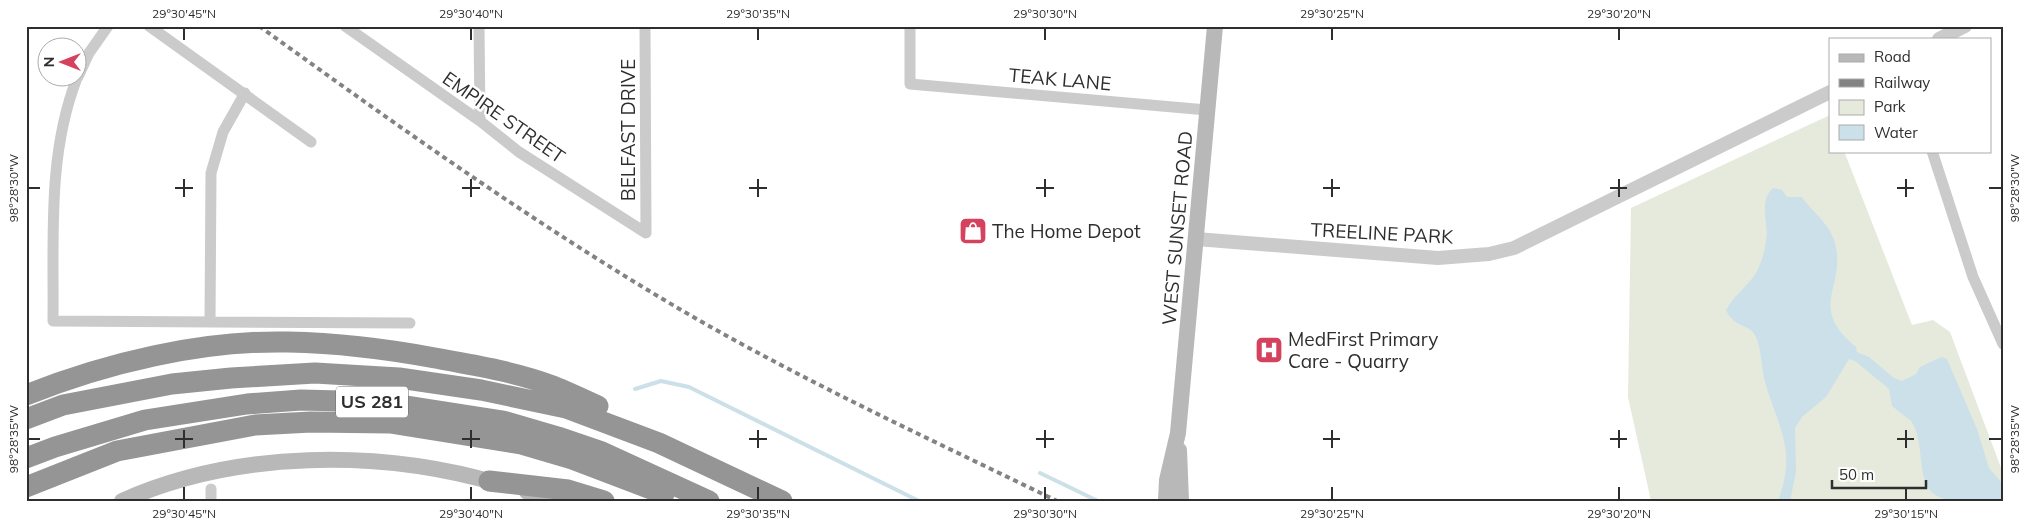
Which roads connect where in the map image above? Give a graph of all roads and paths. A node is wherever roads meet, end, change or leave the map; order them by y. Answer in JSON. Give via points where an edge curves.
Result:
{"nodes":[{"id":1,"x":108,"y":26,"type":"edge"},
{"id":2,"x":149,"y":26,"type":"edge"},
{"id":3,"x":345,"y":26,"type":"edge"},
{"id":4,"x":480,"y":26,"type":"edge"},
{"id":5,"x":645,"y":26,"type":"edge"},
{"id":6,"x":910,"y":26,"type":"edge"},
{"id":7,"x":1215,"y":26,"type":"edge"},
{"id":8,"x":1966,"y":26,"type":"edge"},
{"id":9,"x":1941,"y":38,"type":"edge"},
{"id":10,"x":88,"y":55,"type":"edge"},
{"id":11,"x":74,"y":88,"type":"edge"},
{"id":12,"x":1829,"y":92,"type":"edge"},
{"id":13,"x":245,"y":93,"type":"junction"},
{"id":14,"x":1208,"y":110,"type":"junction"},
{"id":15,"x":480,"y":121,"type":"junction"},
{"id":16,"x":311,"y":142,"type":"dead end"},
{"id":17,"x":1932,"y":152,"type":"edge"},
{"id":18,"x":646,"y":233,"type":"joint"},
{"id":19,"x":1196,"y":239,"type":"junction"},
{"id":20,"x":210,"y":321,"type":"junction"},
{"id":21,"x":410,"y":323,"type":"dead end"},
{"id":22,"x":2003,"y":344,"type":"edge"},
{"id":23,"x":26,"y":395,"type":"edge"},
{"id":24,"x":26,"y":419,"type":"edge"},
{"id":25,"x":1178,"y":433,"type":"junction"},
{"id":26,"x":682,"y":453,"type":"junction"},
{"id":27,"x":26,"y":458,"type":"edge"},
{"id":28,"x":489,"y":481,"type":"junction"},
{"id":29,"x":26,"y":487,"type":"edge"},
{"id":30,"x":211,"y":489,"type":"dead end"},
{"id":31,"x":122,"y":501,"type":"edge"},
{"id":32,"x":210,"y":501,"type":"edge"},
{"id":33,"x":554,"y":501,"type":"edge"},
{"id":34,"x":604,"y":501,"type":"edge"},
{"id":35,"x":683,"y":501,"type":"edge"},
{"id":36,"x":709,"y":501,"type":"edge"},
{"id":37,"x":782,"y":501,"type":"edge"},
{"id":38,"x":1166,"y":501,"type":"edge"},
{"id":39,"x":1181,"y":501,"type":"edge"}],
"edges":[{"from":1,"to":10,"type":"street"},
{"from":2,"to":13,"type":"street"},
{"from":3,"to":15,"type":"street","name":"EMPIRE STREET"},
{"from":4,"to":15,"type":"street"},
{"from":5,"to":18,"type":"street","name":"BELFAST DRIVE"},
{"from":6,"to":14,"type":"street","name":"TEAK LANE","via":[[910,84]]},
{"from":7,"to":14,"type":"main road","name":"WEST SUNSET ROAD"},
{"from":8,"to":9,"type":"street"},
{"from":11,"to":20,"type":"street","via":[[60,132],[56,159],[53,321]]},
{"from":12,"to":19,"type":"street","name":"TREELINE PARK","via":[[1514,248],[1489,254],[1438,258]]},
{"from":13,"to":16,"type":"street"},
{"from":13,"to":20,"type":"street","via":[[223,132],[211,173]]},
{"from":14,"to":19,"type":"main road","name":"WEST SUNSET ROAD"},
{"from":15,"to":18,"type":"street","name":"EMPIRE STREET","via":[[519,152]]},
{"from":17,"to":22,"type":"street","via":[[1973,277]]},
{"from":19,"to":25,"type":"main road","name":"WEST SUNSET ROAD"},
{"from":20,"to":21,"type":"street"},
{"from":23,"to":26,"type":"highway","via":[[114,366],[208,347],[288,342],[384,349],[485,367],[552,386],[630,420]]},
{"from":24,"to":26,"type":"highway","number":"US 281","via":[[63,405],[172,384],[315,373],[417,381],[481,390],[566,408]]},
{"from":25,"to":38,"type":"main road","name":"WEST SUNSET ROAD","via":[[1167,480]]},
{"from":25,"to":39,"type":"main road","name":"WEST SUNSET ROAD"},
{"from":26,"to":37,"type":"highway","number":"US 281"},
{"from":27,"to":36,"type":"highway","number":"US 281","via":[[146,420],[301,400],[381,402],[503,421],[558,437],[602,452]]},
{"from":28,"to":31,"type":"main road","via":[[430,469],[354,460],[291,462],[209,472]]},
{"from":28,"to":33,"type":"main road"},
{"from":28,"to":34,"type":"highway","via":[[568,490]]},
{"from":29,"to":35,"type":"highway","via":[[117,451],[214,432],[255,425],[390,423],[521,444],[572,459]]},
{"from":30,"to":32,"type":"street"}]}
